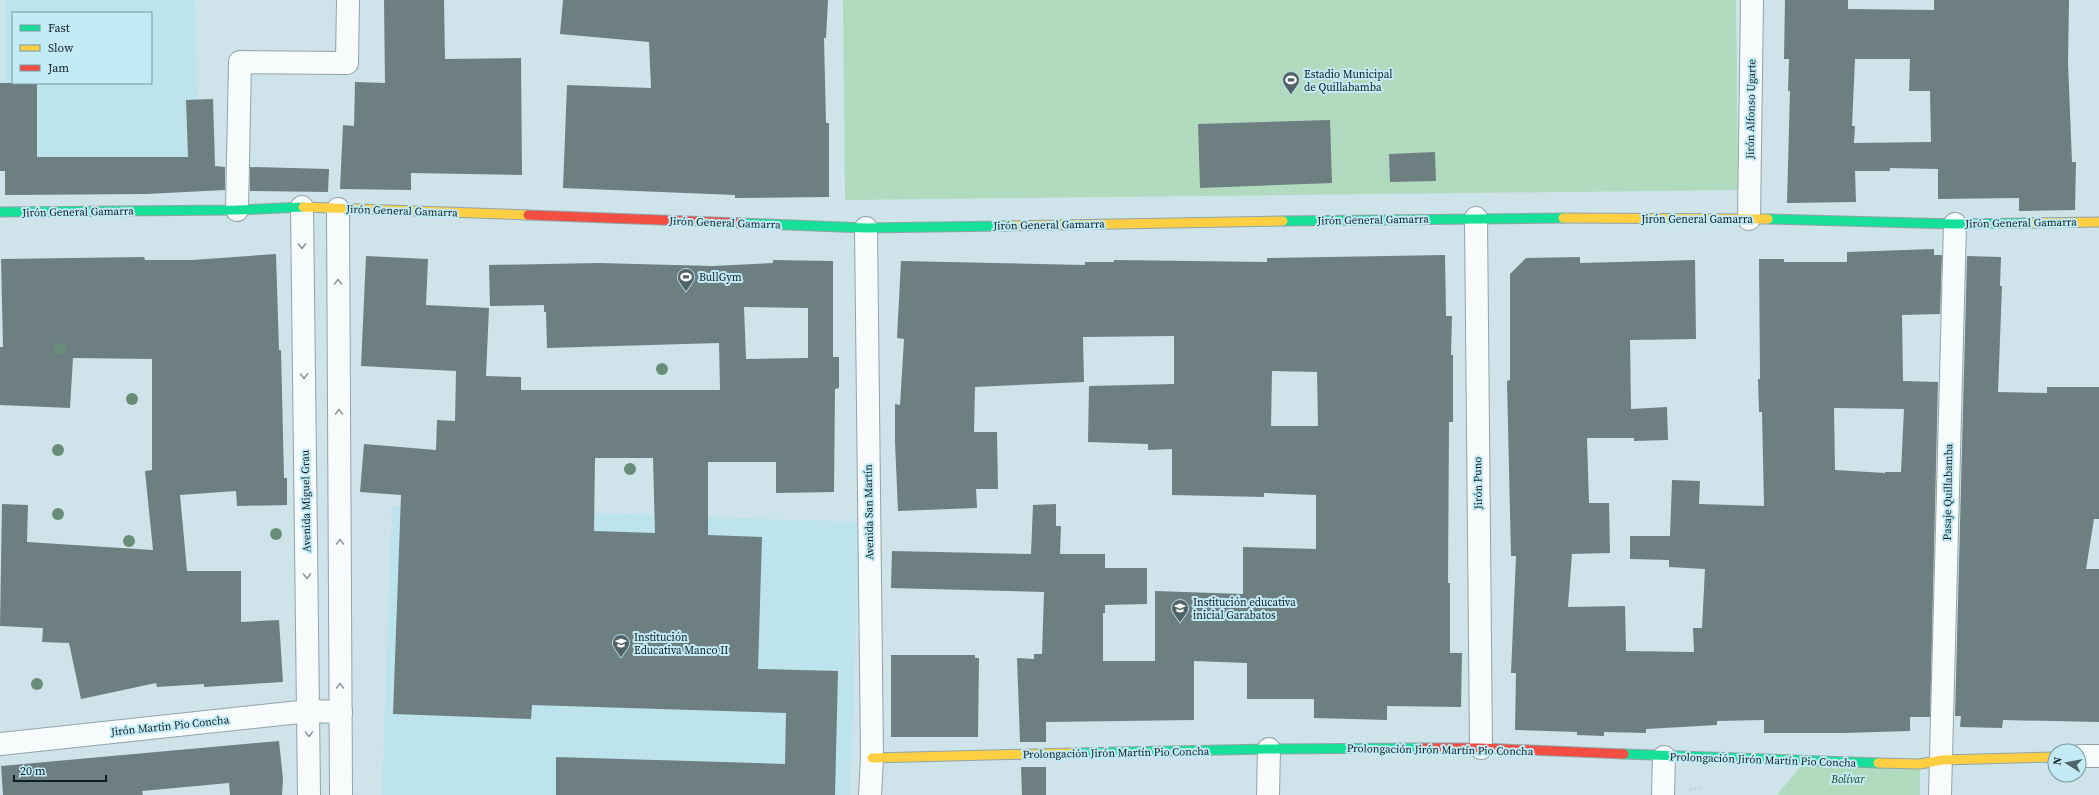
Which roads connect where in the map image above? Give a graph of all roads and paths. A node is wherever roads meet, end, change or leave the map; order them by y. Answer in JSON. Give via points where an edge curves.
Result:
{"nodes":[{"id":1,"x":348,"y":0,"type":"edge"},
{"id":2,"x":1752,"y":0,"type":"edge"},
{"id":3,"x":302,"y":207,"type":"junction"},
{"id":4,"x":338,"y":209,"type":"junction"},
{"id":5,"x":237,"y":210,"type":"junction"},
{"id":6,"x":0,"y":212,"type":"edge"},
{"id":7,"x":1476,"y":218,"type":"junction"},
{"id":8,"x":1749,"y":219,"type":"junction"},
{"id":9,"x":2099,"y":222,"type":"edge"},
{"id":10,"x":1955,"y":224,"type":"junction"},
{"id":11,"x":866,"y":228,"type":"junction"},
{"id":12,"x":309,"y":711,"type":"junction"},
{"id":13,"x":341,"y":712,"type":"junction"},
{"id":14,"x":0,"y":744,"type":"edge"},
{"id":15,"x":1481,"y":748,"type":"junction"},
{"id":16,"x":1269,"y":749,"type":"junction"},
{"id":17,"x":1664,"y":756,"type":"junction"},
{"id":18,"x":2087,"y":756,"type":"edge"},
{"id":19,"x":2099,"y":756,"type":"edge"},
{"id":20,"x":2047,"y":757,"type":"edge"},
{"id":21,"x":872,"y":758,"type":"junction"},
{"id":22,"x":1942,"y":760,"type":"junction"},
{"id":23,"x":309,"y":795,"type":"edge"},
{"id":24,"x":342,"y":795,"type":"edge"},
{"id":25,"x":870,"y":795,"type":"edge"},
{"id":26,"x":1268,"y":795,"type":"edge"},
{"id":27,"x":1664,"y":795,"type":"edge"},
{"id":28,"x":1940,"y":795,"type":"edge"}],
"edges":[{"from":1,"to":5,"type":"street","via":[[347,63],[240,62]]},
{"from":2,"to":8,"type":"street","name":"Jirón Alfonso Ugarte"},
{"from":3,"to":4,"type":"street","name":"Jirón General Gamarra"},
{"from":3,"to":5,"type":"street","name":"Jirón General Gamarra"},
{"from":3,"to":12,"type":"street","name":"Avenida Miguel Grau","one_way":true},
{"from":4,"to":11,"type":"street","name":"Jirón General Gamarra"},
{"from":13,"to":4,"type":"street","one_way":true},
{"from":5,"to":6,"type":"street","name":"Jirón General Gamarra"},
{"from":7,"to":8,"type":"street","name":"Jirón General Gamarra"},
{"from":7,"to":11,"type":"street","name":"Jirón General Gamarra"},
{"from":7,"to":15,"type":"street","name":"Jirón Puno"},
{"from":8,"to":10,"type":"street","name":"Jirón General Gamarra"},
{"from":9,"to":10,"type":"street","name":"Jirón General Gamarra"},
{"from":10,"to":22,"type":"street","name":"Pasaje Quillabamba"},
{"from":11,"to":21,"type":"street","name":"Avenida San Martín"},
{"from":12,"to":13,"type":"street","name":"Jirón Martin Pio Concha"},
{"from":12,"to":14,"type":"street","name":"Jirón Martin Pio Concha"},
{"from":12,"to":23,"type":"street","name":"Avenida Miguel Grau","one_way":true},
{"from":13,"to":24,"type":"street"},
{"from":15,"to":16,"type":"street","name":"Prolongación Jirón Martín Pio Concha"},
{"from":15,"to":17,"type":"street","name":"Prolongación Jirón Martín Pio Concha"},
{"from":16,"to":21,"type":"street","name":"Prolongación Jirón Martín Pio Concha"},
{"from":16,"to":26,"type":"street"},
{"from":17,"to":22,"type":"street","name":"Prolongación Jirón Martín Pio Concha","via":[[1827,763],[1920,764]]},
{"from":17,"to":27,"type":"street"},
{"from":18,"to":19,"type":"street"},
{"from":20,"to":22,"type":"street","name":"Prolongación Jirón Martín Pio Concha"},
{"from":21,"to":25,"type":"street","name":"Avenida San Martín"},
{"from":22,"to":28,"type":"street","name":"Pasaje Quillabamba"}]}
